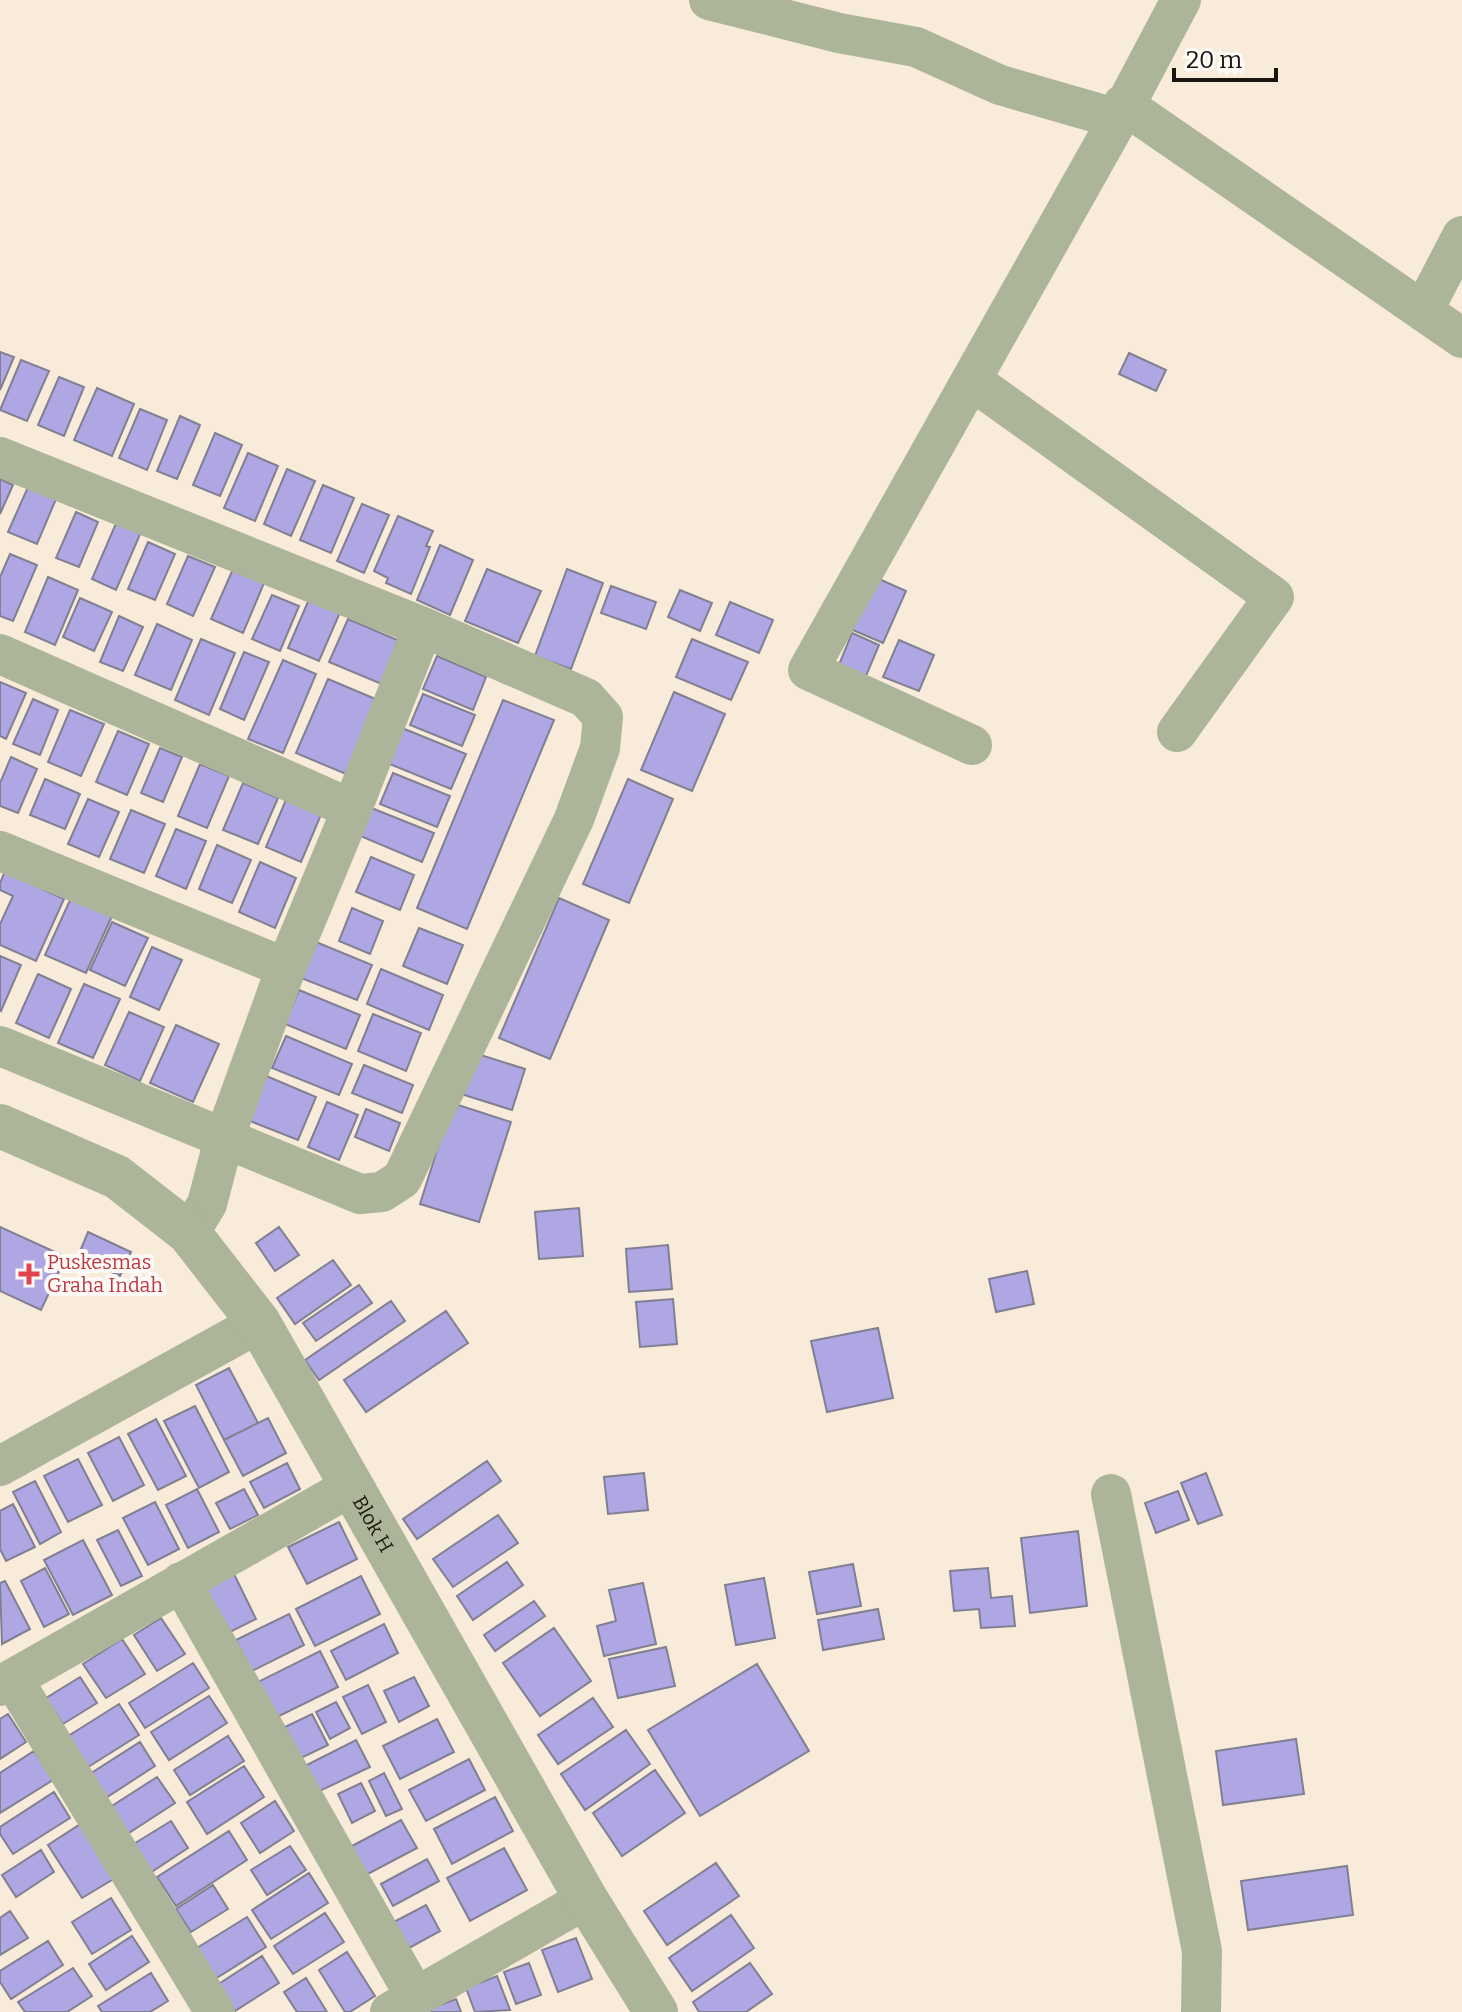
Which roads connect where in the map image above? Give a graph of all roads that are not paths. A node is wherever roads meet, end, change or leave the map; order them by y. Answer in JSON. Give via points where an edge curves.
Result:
{"nodes":[{"id":1,"x":709,"y":0,"type":"edge"},
{"id":2,"x":1181,"y":0,"type":"edge"},
{"id":3,"x":1121,"y":112,"type":"junction"},
{"id":4,"x":1462,"y":236,"type":"edge"},
{"id":5,"x":1423,"y":311,"type":"junction"},
{"id":6,"x":1462,"y":338,"type":"edge"},
{"id":7,"x":971,"y":380,"type":"junction"},
{"id":8,"x":0,"y":457,"type":"edge"},
{"id":9,"x":423,"y":627,"type":"junction"},
{"id":10,"x":0,"y":654,"type":"edge"},
{"id":11,"x":1177,"y":732,"type":"dead end"},
{"id":12,"x":972,"y":745,"type":"dead end"},
{"id":13,"x":352,"y":809,"type":"junction"},
{"id":14,"x":0,"y":851,"type":"edge"},
{"id":15,"x":286,"y":968,"type":"junction"},
{"id":16,"x":0,"y":1046,"type":"edge"},
{"id":17,"x":0,"y":1126,"type":"edge"},
{"id":18,"x":224,"y":1139,"type":"junction"},
{"id":19,"x":189,"y":1233,"type":"junction"},
{"id":20,"x":259,"y":1323,"type":"junction"},
{"id":21,"x":0,"y":1466,"type":"edge"},
{"id":22,"x":352,"y":1486,"type":"junction"},
{"id":23,"x":1111,"y":1494,"type":"dead end"},
{"id":24,"x":181,"y":1582,"type":"junction"},
{"id":25,"x":6,"y":1682,"type":"edge"},
{"id":26,"x":586,"y":1899,"type":"junction"},
{"id":27,"x":403,"y":2004,"type":"edge"},
{"id":28,"x":215,"y":2012,"type":"edge"},
{"id":29,"x":656,"y":2012,"type":"edge"},
{"id":30,"x":1201,"y":2012,"type":"edge"}],
"edges":[{"from":1,"to":3,"type":"street","via":[[916,47],[1000,85]]},
{"from":2,"to":3,"type":"street"},
{"from":3,"to":5,"type":"street"},
{"from":3,"to":7,"type":"street"},
{"from":4,"to":5,"type":"street"},
{"from":5,"to":6,"type":"street"},
{"from":7,"to":11,"type":"street","via":[[1274,597]]},
{"from":7,"to":12,"type":"street","via":[[808,670]]},
{"from":8,"to":9,"type":"street"},
{"from":9,"to":13,"type":"street"},
{"from":9,"to":18,"type":"street","via":[[586,698],[603,717],[600,748],[574,819],[402,1179],[382,1192],[360,1194]]},
{"from":10,"to":13,"type":"street"},
{"from":13,"to":15,"type":"street"},
{"from":14,"to":15,"type":"street"},
{"from":15,"to":18,"type":"street"},
{"from":16,"to":18,"type":"street"},
{"from":17,"to":19,"type":"street","name":"Blok H","via":[[117,1177]]},
{"from":18,"to":19,"type":"street","via":[[207,1204]]},
{"from":19,"to":20,"type":"street","name":"Blok H"},
{"from":20,"to":21,"type":"street"},
{"from":20,"to":22,"type":"street","name":"Blok H"},
{"from":22,"to":24,"type":"street"},
{"from":22,"to":26,"type":"street","name":"Blok H"},
{"from":23,"to":30,"type":"street","via":[[1202,1951]]},
{"from":24,"to":25,"type":"street"},
{"from":24,"to":27,"type":"street"},
{"from":25,"to":28,"type":"street"},
{"from":26,"to":27,"type":"street"},
{"from":26,"to":29,"type":"street","name":"Blok H"}]}
